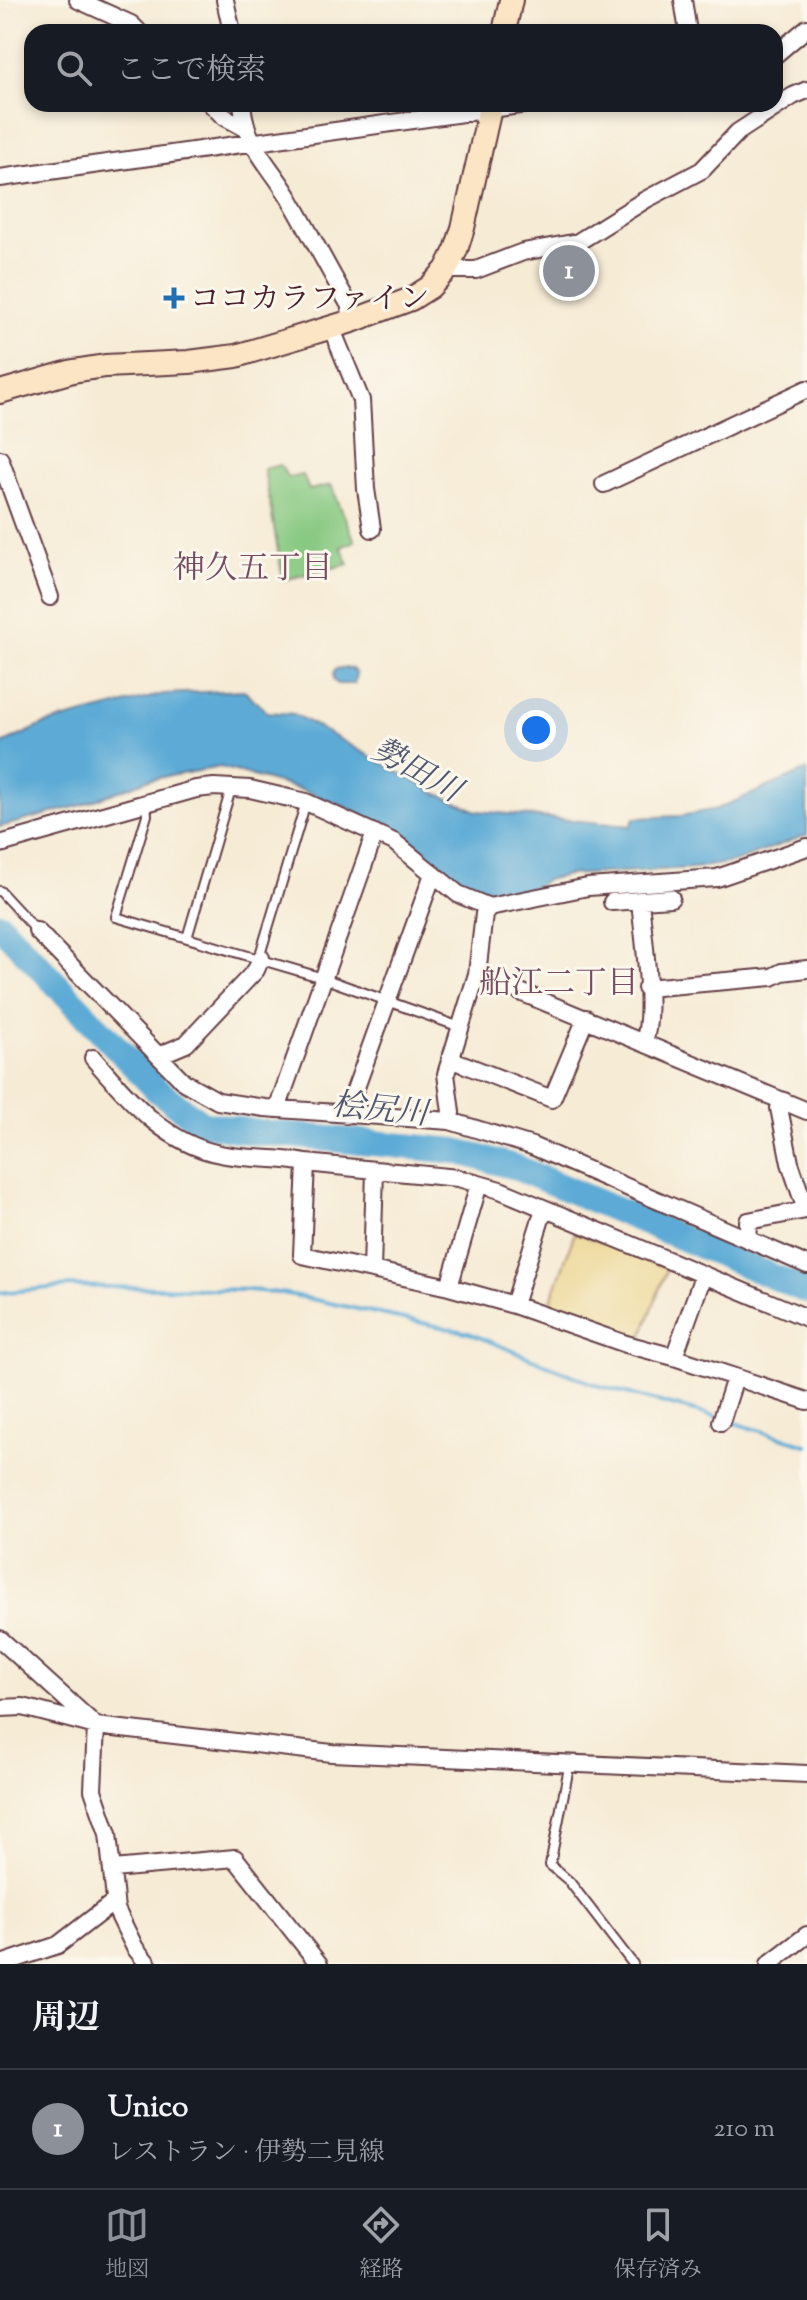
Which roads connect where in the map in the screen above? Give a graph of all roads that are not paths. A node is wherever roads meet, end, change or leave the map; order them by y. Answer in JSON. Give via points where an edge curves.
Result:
{"nodes":[{"id":1,"x":78,"y":0,"type":"edge"},
{"id":2,"x":225,"y":0,"type":"edge"},
{"id":3,"x":511,"y":0,"type":"edge"},
{"id":4,"x":683,"y":0,"type":"edge"},
{"id":5,"x":131,"y":24,"type":"edge"},
{"id":6,"x":230,"y":24,"type":"edge"},
{"id":7,"x":506,"y":24,"type":"edge"},
{"id":8,"x":687,"y":24,"type":"edge"},
{"id":9,"x":807,"y":28,"type":"edge"},
{"id":10,"x":783,"y":48,"type":"edge"},
{"id":11,"x":807,"y":90,"type":"edge"},
{"id":12,"x":783,"y":103,"type":"edge"},
{"id":13,"x":219,"y":112,"type":"edge"},
{"id":14,"x":243,"y":112,"type":"edge"},
{"id":15,"x":458,"y":112,"type":"edge"},
{"id":16,"x":489,"y":112,"type":"edge"},
{"id":17,"x":769,"y":112,"type":"edge"},
{"id":18,"x":245,"y":128,"type":"junction"},
{"id":19,"x":252,"y":144,"type":"junction"},
{"id":20,"x":0,"y":178,"type":"edge"},
{"id":21,"x":446,"y":270,"type":"junction"},
{"id":22,"x":342,"y":324,"type":"junction"},
{"id":23,"x":807,"y":389,"type":"edge"},
{"id":24,"x":0,"y":392,"type":"edge"},
{"id":25,"x":0,"y":459,"type":"edge"},
{"id":26,"x":604,"y":484,"type":"dead end"},
{"id":27,"x":372,"y":529,"type":"dead end"},
{"id":28,"x":50,"y":597,"type":"dead end"},
{"id":29,"x":232,"y":787,"type":"junction"},
{"id":30,"x":146,"y":802,"type":"junction"},
{"id":31,"x":306,"y":802,"type":"junction"},
{"id":32,"x":375,"y":833,"type":"junction"},
{"id":33,"x":0,"y":844,"type":"edge"},
{"id":34,"x":807,"y":847,"type":"edge"},
{"id":35,"x":433,"y":874,"type":"junction"},
{"id":36,"x":0,"y":891,"type":"edge"},
{"id":37,"x":671,"y":898,"type":"dead end"},
{"id":38,"x":640,"y":900,"type":"junction"},
{"id":39,"x":612,"y":902,"type":"dead end"},
{"id":40,"x":489,"y":907,"type":"junction"},
{"id":41,"x":37,"y":931,"type":"joint"},
{"id":42,"x":187,"y":938,"type":"junction"},
{"id":43,"x":260,"y":958,"type":"junction"},
{"id":44,"x":807,"y":969,"type":"edge"},
{"id":45,"x":477,"y":974,"type":"junction"},
{"id":46,"x":323,"y":978,"type":"junction"},
{"id":47,"x":646,"y":988,"type":"junction"},
{"id":48,"x":387,"y":1001,"type":"junction"},
{"id":49,"x":586,"y":1018,"type":"junction"},
{"id":50,"x":461,"y":1027,"type":"junction"},
{"id":51,"x":644,"y":1042,"type":"junction"},
{"id":52,"x":180,"y":1048,"type":"junction"},
{"id":53,"x":160,"y":1055,"type":"junction"},
{"id":54,"x":93,"y":1058,"type":"dead end"},
{"id":55,"x":450,"y":1059,"type":"junction"},
{"id":56,"x":188,"y":1084,"type":"junction"},
{"id":57,"x":784,"y":1101,"type":"junction"},
{"id":58,"x":277,"y":1109,"type":"junction"},
{"id":59,"x":807,"y":1111,"type":"edge"},
{"id":60,"x":346,"y":1115,"type":"junction"},
{"id":61,"x":450,"y":1121,"type":"junction"},
{"id":62,"x":306,"y":1163,"type":"junction"},
{"id":63,"x":375,"y":1170,"type":"junction"},
{"id":64,"x":479,"y":1184,"type":"junction"},
{"id":65,"x":544,"y":1209,"type":"junction"},
{"id":66,"x":749,"y":1240,"type":"junction"},
{"id":67,"x":807,"y":1265,"type":"edge"},
{"id":68,"x":372,"y":1270,"type":"junction"},
{"id":69,"x":703,"y":1276,"type":"junction"},
{"id":70,"x":449,"y":1287,"type":"junction"},
{"id":71,"x":514,"y":1305,"type":"junction"},
{"id":72,"x":807,"y":1318,"type":"edge"},
{"id":73,"x":674,"y":1357,"type":"junction"},
{"id":74,"x":735,"y":1378,"type":"junction"},
{"id":75,"x":807,"y":1401,"type":"edge"},
{"id":76,"x":723,"y":1418,"type":"dead end"},
{"id":77,"x":0,"y":1639,"type":"edge"},
{"id":78,"x":0,"y":1708,"type":"edge"},
{"id":79,"x":96,"y":1726,"type":"junction"},
{"id":80,"x":570,"y":1762,"type":"junction"},
{"id":81,"x":807,"y":1774,"type":"edge"},
{"id":82,"x":113,"y":1869,"type":"junction"},
{"id":83,"x":115,"y":1901,"type":"junction"},
{"id":84,"x":807,"y":1935,"type":"edge"},
{"id":85,"x":1,"y":1963,"type":"edge"},
{"id":86,"x":148,"y":1964,"type":"edge"},
{"id":87,"x":319,"y":1964,"type":"edge"},
{"id":88,"x":633,"y":1964,"type":"edge"},
{"id":89,"x":769,"y":1964,"type":"edge"}],
"edges":[{"from":1,"to":5,"type":"street"},
{"from":2,"to":6,"type":"street"},
{"from":3,"to":7,"type":"main road"},
{"from":4,"to":8,"type":"street"},
{"from":9,"to":10,"type":"street"},
{"from":11,"to":12,"type":"street"},
{"from":13,"to":18,"type":"street"},
{"from":14,"to":18,"type":"street"},
{"from":15,"to":19,"type":"street"},
{"from":16,"to":21,"type":"main road","via":[[463,228]]},
{"from":17,"to":21,"type":"street","via":[[738,132],[702,170],[578,242],[523,252],[476,270]]},
{"from":18,"to":19,"type":"street"},
{"from":19,"to":20,"type":"street"},
{"from":19,"to":22,"type":"street","via":[[301,217],[350,306]]},
{"from":21,"to":22,"type":"main road","via":[[411,299]]},
{"from":22,"to":24,"type":"main road","via":[[236,356],[105,366]]},
{"from":22,"to":27,"type":"street","via":[[361,400]]},
{"from":23,"to":26,"type":"street"},
{"from":25,"to":28,"type":"street"},
{"from":29,"to":30,"type":"street","via":[[196,789]]},
{"from":29,"to":31,"type":"street"},
{"from":29,"to":42,"type":"lane"},
{"from":30,"to":33,"type":"street"},
{"from":30,"to":42,"type":"lane","via":[[147,815],[116,917]]},
{"from":31,"to":32,"type":"street"},
{"from":31,"to":43,"type":"lane"},
{"from":32,"to":35,"type":"street"},
{"from":32,"to":46,"type":"street"},
{"from":34,"to":40,"type":"street","via":[[717,878],[588,887]]},
{"from":35,"to":40,"type":"street","via":[[458,894]]},
{"from":35,"to":48,"type":"street"},
{"from":36,"to":41,"type":"lane"},
{"from":37,"to":38,"type":"street"},
{"from":38,"to":39,"type":"street"},
{"from":38,"to":47,"type":"street"},
{"from":40,"to":45,"type":"street"},
{"from":41,"to":53,"type":"street"},
{"from":42,"to":43,"type":"lane"},
{"from":43,"to":46,"type":"lane"},
{"from":43,"to":52,"type":"street","via":[[256,970]]},
{"from":44,"to":47,"type":"street"},
{"from":45,"to":49,"type":"street"},
{"from":45,"to":50,"type":"street"},
{"from":46,"to":48,"type":"lane"},
{"from":46,"to":58,"type":"street"},
{"from":47,"to":51,"type":"street"},
{"from":48,"to":50,"type":"lane"},
{"from":48,"to":60,"type":"street"},
{"from":49,"to":51,"type":"street"},
{"from":49,"to":55,"type":"street","via":[[552,1099]]},
{"from":50,"to":55,"type":"street"},
{"from":51,"to":57,"type":"street"},
{"from":52,"to":53,"type":"street"},
{"from":52,"to":56,"type":"street"},
{"from":53,"to":56,"type":"street"},
{"from":54,"to":62,"type":"street","via":[[136,1108],[193,1146],[239,1157]]},
{"from":55,"to":61,"type":"street"},
{"from":56,"to":58,"type":"street","via":[[218,1101]]},
{"from":57,"to":59,"type":"street"},
{"from":57,"to":66,"type":"street","via":[[779,1108],[790,1163],[806,1210],[748,1221]]},
{"from":58,"to":60,"type":"street"},
{"from":60,"to":61,"type":"street"},
{"from":61,"to":66,"type":"street","via":[[532,1146]]},
{"from":62,"to":63,"type":"street"},
{"from":62,"to":68,"type":"street","via":[[302,1255]]},
{"from":63,"to":64,"type":"street"},
{"from":63,"to":68,"type":"street"},
{"from":64,"to":65,"type":"street"},
{"from":64,"to":70,"type":"street"},
{"from":65,"to":69,"type":"street"},
{"from":65,"to":71,"type":"street"},
{"from":66,"to":67,"type":"street"},
{"from":68,"to":70,"type":"street"},
{"from":69,"to":72,"type":"street"},
{"from":69,"to":73,"type":"street"},
{"from":70,"to":71,"type":"street"},
{"from":71,"to":73,"type":"street"},
{"from":73,"to":74,"type":"street"},
{"from":74,"to":75,"type":"street"},
{"from":74,"to":76,"type":"street"},
{"from":77,"to":79,"type":"street"},
{"from":78,"to":79,"type":"street","via":[[23,1707]]},
{"from":79,"to":80,"type":"street","via":[[332,1753]]},
{"from":79,"to":82,"type":"street","via":[[93,1790]]},
{"from":80,"to":81,"type":"street"},
{"from":80,"to":88,"type":"lane","via":[[550,1865],[569,1881]]},
{"from":82,"to":83,"type":"street"},
{"from":82,"to":87,"type":"street","via":[[235,1858]]},
{"from":83,"to":85,"type":"street","via":[[58,1945]]},
{"from":83,"to":86,"type":"street","via":[[135,1948]]},
{"from":84,"to":89,"type":"street"}]}
